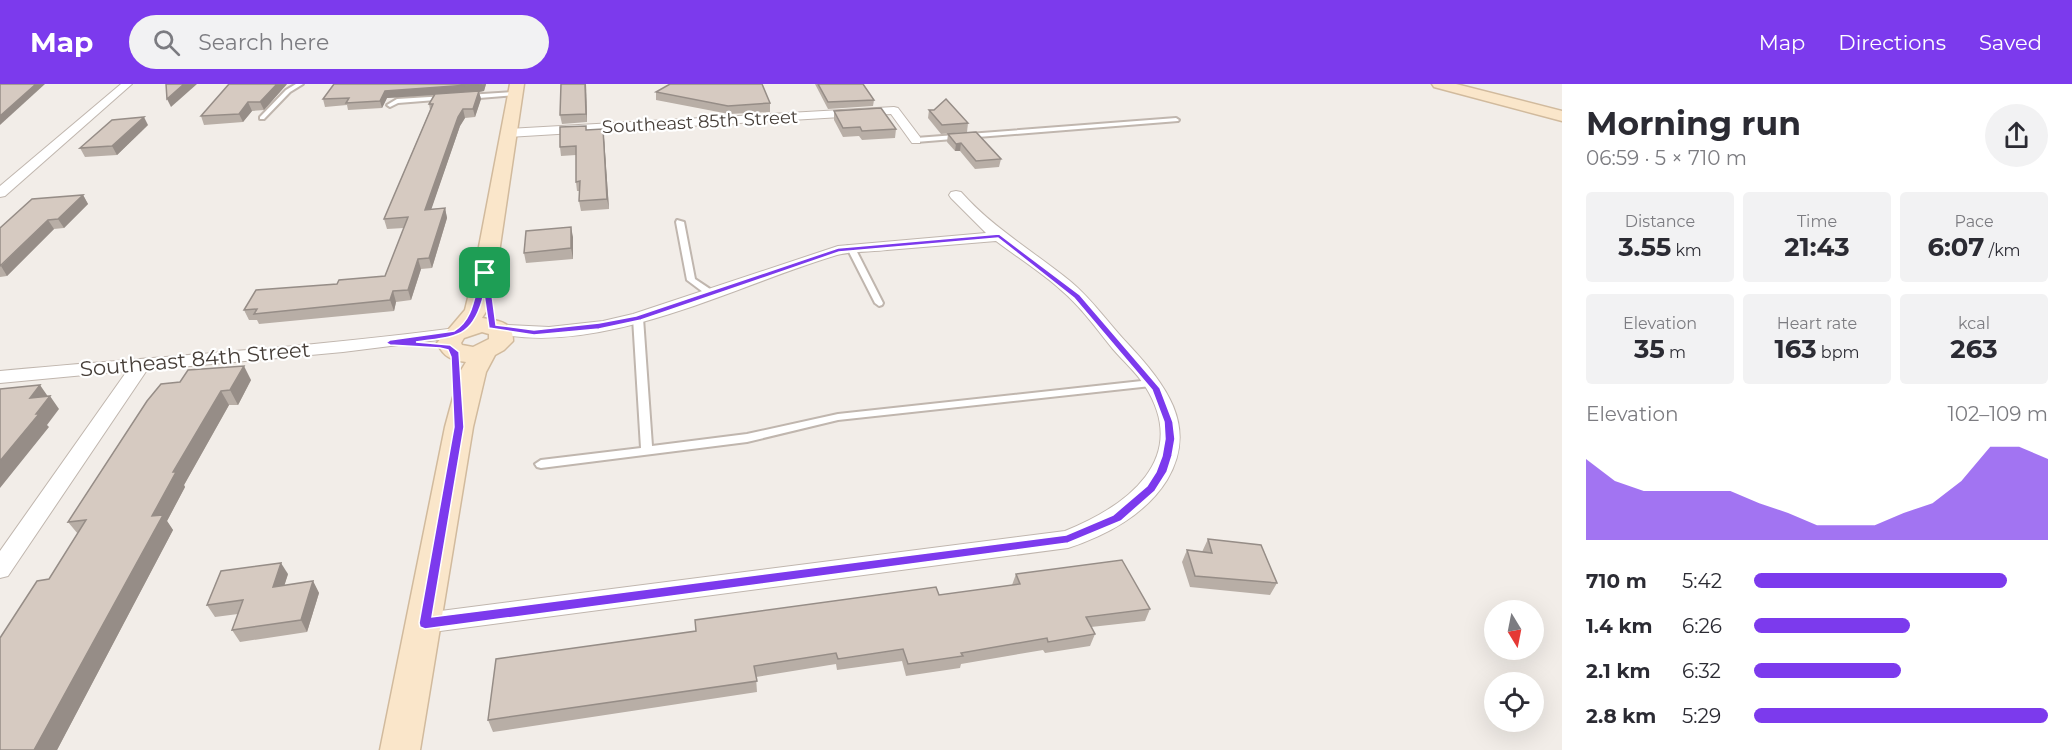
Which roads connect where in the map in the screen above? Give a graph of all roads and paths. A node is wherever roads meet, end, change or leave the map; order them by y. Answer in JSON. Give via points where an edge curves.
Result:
{"nodes":[{"id":1,"x":127,"y":84,"type":"edge"},
{"id":2,"x":300,"y":84,"type":"edge"},
{"id":3,"x":1438,"y":84,"type":"edge"},
{"id":4,"x":516,"y":89,"type":"edge"},
{"id":5,"x":390,"y":105,"type":"dead end"},
{"id":6,"x":1562,"y":116,"type":"edge"},
{"id":7,"x":262,"y":118,"type":"dead end"},
{"id":8,"x":1176,"y":120,"type":"dead end"},
{"id":9,"x":507,"y":133,"type":"junction"},
{"id":10,"x":916,"y":140,"type":"joint"},
{"id":11,"x":0,"y":193,"type":"edge"},
{"id":12,"x":956,"y":195,"type":"dead end"},
{"id":13,"x":680,"y":222,"type":"dead end"},
{"id":14,"x":999,"y":236,"type":"junction"},
{"id":15,"x":851,"y":248,"type":"junction"},
{"id":16,"x":485,"y":273,"type":"junction"},
{"id":17,"x":710,"y":293,"type":"junction"},
{"id":18,"x":879,"y":303,"type":"dead end"},
{"id":19,"x":638,"y":318,"type":"junction"},
{"id":20,"x":491,"y":339,"type":"junction"},
{"id":21,"x":456,"y":340,"type":"junction"},
{"id":22,"x":142,"y":363,"type":"junction"},
{"id":23,"x":0,"y":377,"type":"edge"},
{"id":24,"x":1151,"y":383,"type":"junction"},
{"id":25,"x":459,"y":427,"type":"junction"},
{"id":26,"x":647,"y":450,"type":"junction"},
{"id":27,"x":541,"y":464,"type":"dead end"},
{"id":28,"x":0,"y":569,"type":"edge"},
{"id":29,"x":425,"y":623,"type":"junction"},
{"id":30,"x":400,"y":750,"type":"edge"}],
"edges":[{"from":1,"to":11,"type":"street"},
{"from":2,"to":7,"type":"lane"},
{"from":3,"to":6,"type":"street"},
{"from":4,"to":5,"type":"lane","via":[[404,100]]},
{"from":4,"to":9,"type":"street"},
{"from":8,"to":10,"type":"lane"},
{"from":9,"to":10,"type":"street","name":"Southeast 85th Street","via":[[894,110]]},
{"from":9,"to":16,"type":"street"},
{"from":12,"to":14,"type":"street"},
{"from":13,"to":17,"type":"lane","via":[[689,275],[695,285]]},
{"from":14,"to":15,"type":"street"},
{"from":14,"to":24,"type":"street","via":[[1077,297]]},
{"from":15,"to":17,"type":"street","via":[[815,256]]},
{"from":15,"to":18,"type":"lane"},
{"from":16,"to":20,"type":"street"},
{"from":16,"to":21,"type":"street","via":[[476,310]]},
{"from":17,"to":19,"type":"street"},
{"from":19,"to":20,"type":"street"},
{"from":19,"to":26,"type":"lane"},
{"from":20,"to":21,"type":"street","via":[[481,325]]},
{"from":20,"to":25,"type":"street","via":[[473,372]]},
{"from":21,"to":22,"type":"street","name":"Southeast 84th Street"},
{"from":21,"to":25,"type":"street"},
{"from":22,"to":23,"type":"street","name":"Southeast 84th Street"},
{"from":22,"to":28,"type":"street"},
{"from":24,"to":26,"type":"lane","via":[[838,417],[747,438]]},
{"from":24,"to":29,"type":"street","via":[[1164,405],[1170,439],[1161,472],[1151,489],[1117,518],[1068,539]]},
{"from":25,"to":29,"type":"street"},
{"from":26,"to":27,"type":"lane"},
{"from":29,"to":30,"type":"street"}]}
